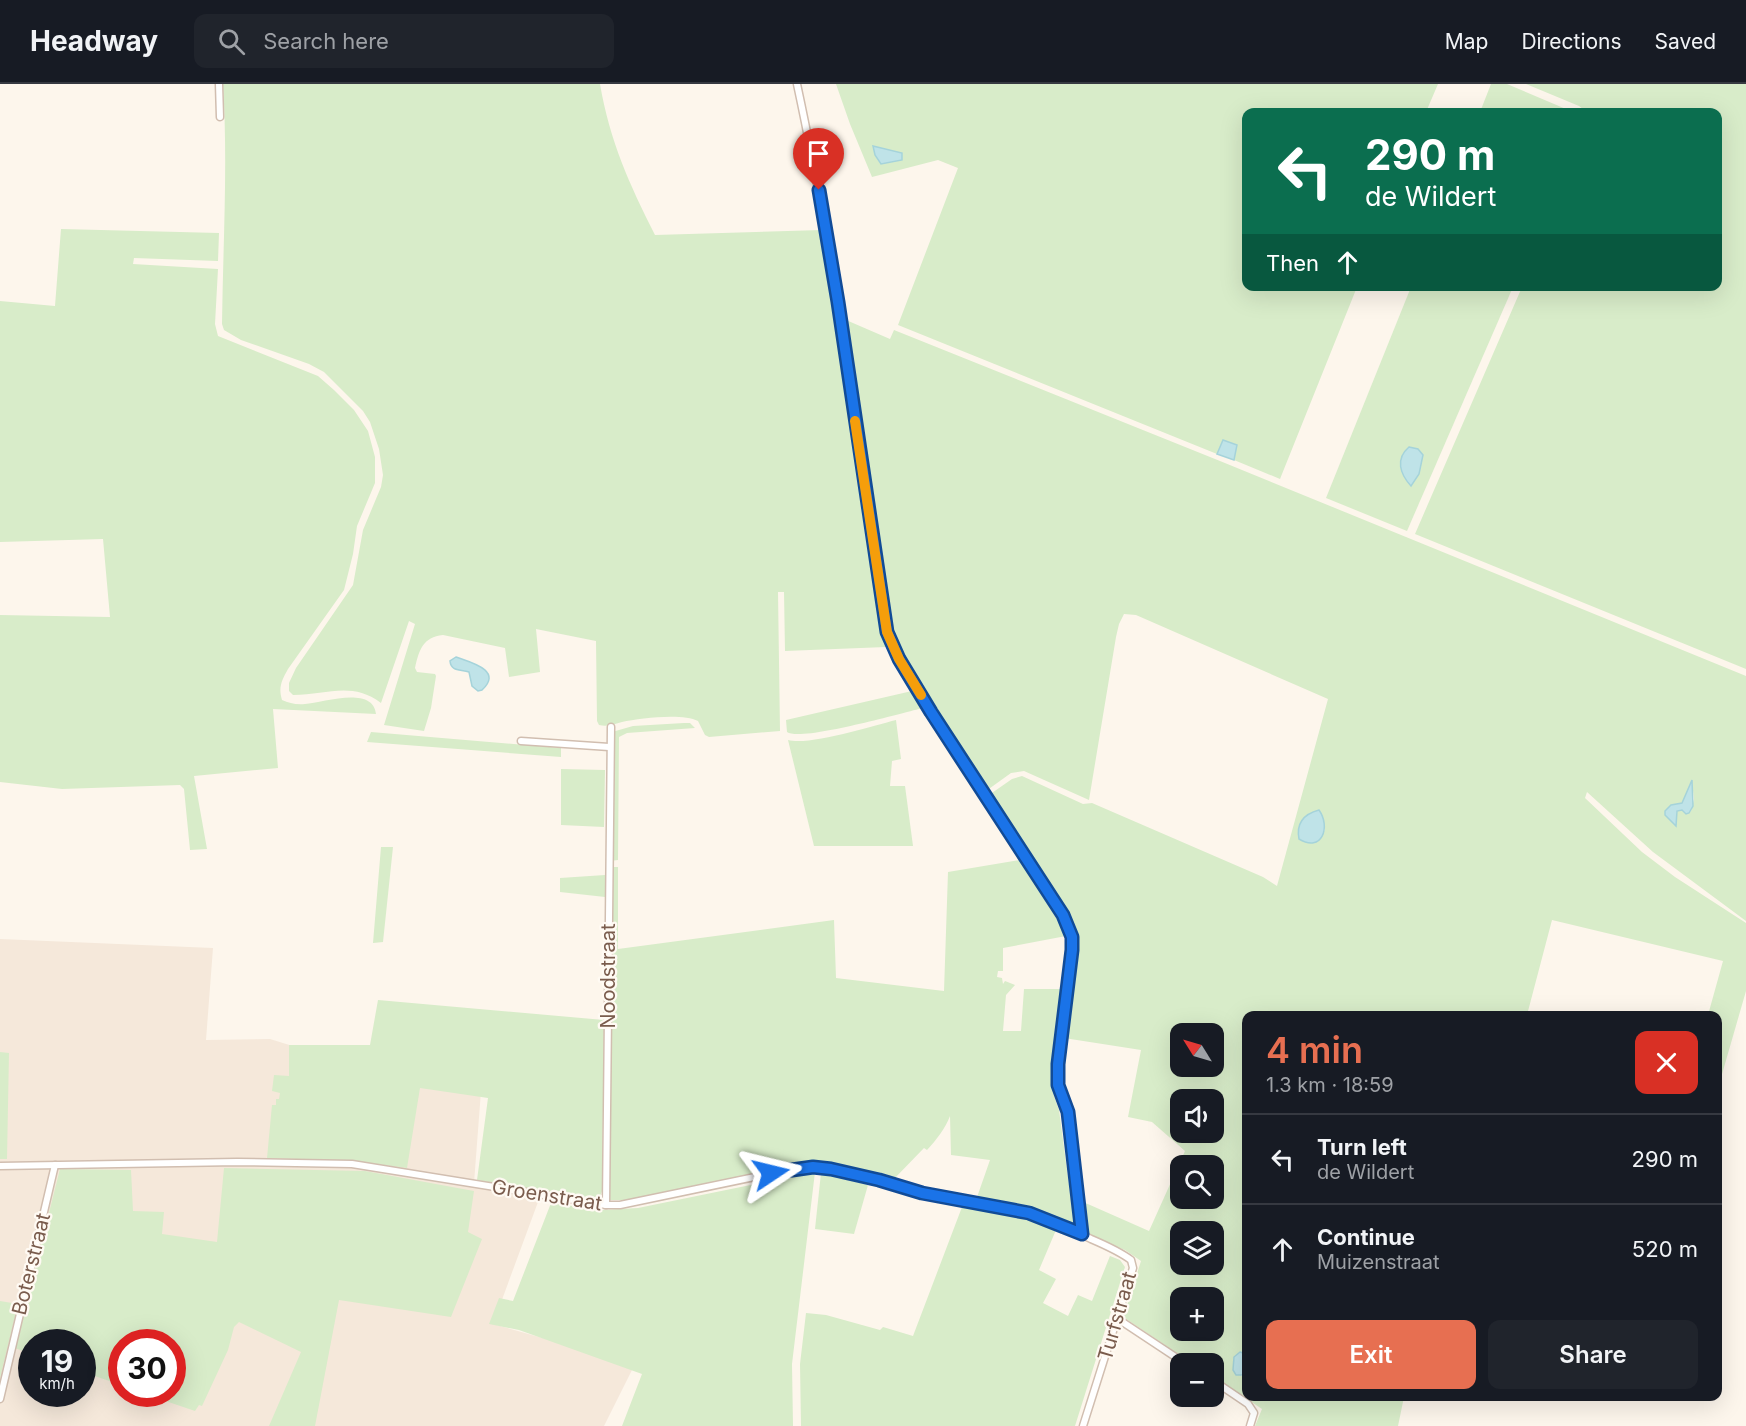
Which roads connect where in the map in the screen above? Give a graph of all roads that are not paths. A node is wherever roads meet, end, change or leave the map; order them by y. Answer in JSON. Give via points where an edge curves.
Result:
{"nodes":[{"id":1,"x":219,"y":84,"type":"edge"},
{"id":2,"x":797,"y":84,"type":"edge"},
{"id":3,"x":220,"y":117,"type":"dead end"},
{"id":4,"x":611,"y":727,"type":"dead end"},
{"id":5,"x":521,"y":741,"type":"dead end"},
{"id":6,"x":609,"y":747,"type":"junction"},
{"id":7,"x":55,"y":1165,"type":"junction"},
{"id":8,"x":0,"y":1166,"type":"edge"},
{"id":9,"x":606,"y":1205,"type":"junction"},
{"id":10,"x":1082,"y":1234,"type":"junction"},
{"id":11,"x":1118,"y":1319,"type":"junction"},
{"id":12,"x":1170,"y":1353,"type":"edge"},
{"id":13,"x":1224,"y":1388,"type":"edge"},
{"id":14,"x":0,"y":1399,"type":"edge"},
{"id":15,"x":1242,"y":1400,"type":"edge"},
{"id":16,"x":1244,"y":1401,"type":"edge"},
{"id":17,"x":1083,"y":1426,"type":"edge"},
{"id":18,"x":1250,"y":1426,"type":"edge"}],
"edges":[{"from":1,"to":3,"type":"street"},
{"from":2,"to":10,"type":"street","via":[[838,302],[887,632],[899,659],[1063,915],[1072,937],[1058,1085],[1068,1112]]},
{"from":4,"to":6,"type":"street","name":"Noodstraat"},
{"from":5,"to":6,"type":"street"},
{"from":6,"to":9,"type":"street","name":"Noodstraat"},
{"from":7,"to":8,"type":"street","name":"Groenstraat"},
{"from":7,"to":9,"type":"street","name":"Groenstraat","via":[[352,1164]]},
{"from":7,"to":14,"type":"street","name":"Boterstraat"},
{"from":9,"to":10,"type":"street","name":"Groenstraat","via":[[813,1167],[1029,1213]]},
{"from":10,"to":11,"type":"street","name":"Turfstraat","via":[[1131,1260],[1133,1268]]},
{"from":11,"to":12,"type":"street"},
{"from":11,"to":17,"type":"street","name":"Turfstraat"},
{"from":13,"to":15,"type":"street"},
{"from":16,"to":18,"type":"street","via":[[1254,1413]]}]}
